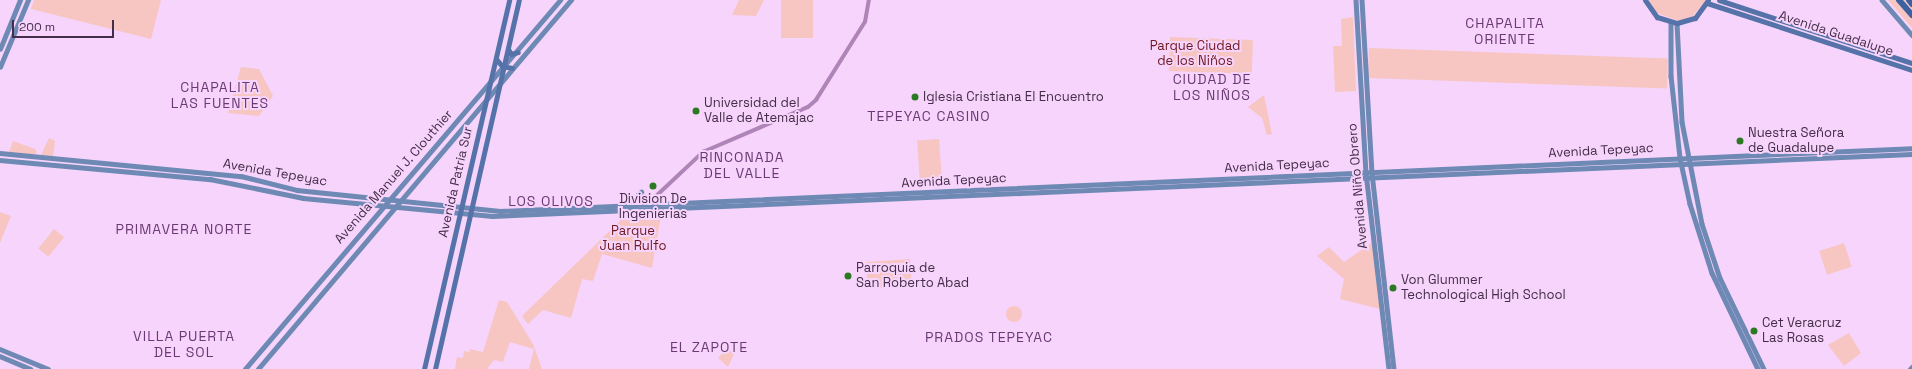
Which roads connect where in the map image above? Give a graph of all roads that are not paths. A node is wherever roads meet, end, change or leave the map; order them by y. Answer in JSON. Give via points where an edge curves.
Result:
{"nodes":[{"id":1,"x":20,"y":0,"type":"edge"},
{"id":2,"x":28,"y":0,"type":"edge"},
{"id":3,"x":509,"y":0,"type":"edge"},
{"id":4,"x":519,"y":0,"type":"edge"},
{"id":5,"x":560,"y":0,"type":"edge"},
{"id":6,"x":571,"y":0,"type":"edge"},
{"id":7,"x":1356,"y":0,"type":"edge"},
{"id":8,"x":1362,"y":0,"type":"edge"},
{"id":9,"x":1645,"y":0,"type":"edge"},
{"id":10,"x":1719,"y":0,"type":"edge"},
{"id":11,"x":1882,"y":0,"type":"edge"},
{"id":12,"x":1899,"y":0,"type":"edge"},
{"id":13,"x":1908,"y":0,"type":"edge"},
{"id":14,"x":1708,"y":2,"type":"edge"},
{"id":15,"x":1912,"y":4,"type":"edge"},
{"id":16,"x":1912,"y":15,"type":"edge"},
{"id":17,"x":1671,"y":23,"type":"junction"},
{"id":18,"x":1677,"y":23,"type":"junction"},
{"id":19,"x":1912,"y":35,"type":"edge"},
{"id":20,"x":0,"y":49,"type":"edge"},
{"id":21,"x":508,"y":49,"type":"junction"},
{"id":22,"x":518,"y":52,"type":"junction"},
{"id":23,"x":1360,"y":52,"type":"junction"},
{"id":24,"x":1366,"y":52,"type":"junction"},
{"id":25,"x":496,"y":59,"type":"junction"},
{"id":26,"x":1912,"y":63,"type":"edge"},
{"id":27,"x":0,"y":67,"type":"edge"},
{"id":28,"x":504,"y":68,"type":"junction"},
{"id":29,"x":512,"y":68,"type":"junction"},
{"id":30,"x":1912,"y":70,"type":"edge"},
{"id":31,"x":1367,"y":72,"type":"junction"},
{"id":32,"x":1361,"y":73,"type":"junction"},
{"id":33,"x":500,"y":82,"type":"junction"},
{"id":34,"x":490,"y":83,"type":"junction"},
{"id":35,"x":487,"y":99,"type":"junction"},
{"id":36,"x":1912,"y":148,"type":"edge"},
{"id":37,"x":0,"y":153,"type":"edge"},
{"id":38,"x":1912,"y":154,"type":"edge"},
{"id":39,"x":24,"y":155,"type":"junction"},
{"id":40,"x":1680,"y":158,"type":"junction"},
{"id":41,"x":1687,"y":158,"type":"junction"},
{"id":42,"x":0,"y":160,"type":"edge"},
{"id":43,"x":83,"y":160,"type":"junction"},
{"id":44,"x":22,"y":162,"type":"junction"},
{"id":45,"x":1681,"y":165,"type":"junction"},
{"id":46,"x":1688,"y":165,"type":"junction"},
{"id":47,"x":82,"y":168,"type":"junction"},
{"id":48,"x":1366,"y":173,"type":"junction"},
{"id":49,"x":1372,"y":173,"type":"junction"},
{"id":50,"x":1367,"y":179,"type":"junction"},
{"id":51,"x":1372,"y":179,"type":"junction"},
{"id":52,"x":641,"y":192,"type":"dead end"},
{"id":53,"x":389,"y":200,"type":"junction"},
{"id":54,"x":400,"y":201,"type":"junction"},
{"id":55,"x":384,"y":206,"type":"junction"},
{"id":56,"x":621,"y":206,"type":"junction"},
{"id":57,"x":395,"y":207,"type":"junction"},
{"id":58,"x":461,"y":211,"type":"junction"},
{"id":59,"x":471,"y":212,"type":"junction"},
{"id":60,"x":343,"y":253,"type":"junction"},
{"id":61,"x":350,"y":259,"type":"junction"},
{"id":62,"x":290,"y":316,"type":"junction"},
{"id":63,"x":297,"y":322,"type":"junction"},
{"id":64,"x":0,"y":349,"type":"edge"},
{"id":65,"x":0,"y":356,"type":"edge"},
{"id":66,"x":30,"y":369,"type":"edge"},
{"id":67,"x":48,"y":369,"type":"edge"},
{"id":68,"x":245,"y":369,"type":"edge"},
{"id":69,"x":258,"y":369,"type":"edge"},
{"id":70,"x":424,"y":369,"type":"edge"},
{"id":71,"x":435,"y":369,"type":"edge"},
{"id":72,"x":1389,"y":369,"type":"edge"},
{"id":73,"x":1394,"y":369,"type":"edge"},
{"id":74,"x":1758,"y":369,"type":"edge"},
{"id":75,"x":1764,"y":369,"type":"edge"}],
"edges":[{"from":1,"to":20,"type":"street"},
{"from":2,"to":27,"type":"street"},
{"from":3,"to":25,"type":"main road","name":"Avenida Patria Sur"},
{"from":4,"to":21,"type":"main road","name":"Avenida Patria Sur"},
{"from":5,"to":22,"type":"street","name":"Avenida Manuel J. Clouthier"},
{"from":6,"to":29,"type":"street","name":"Avenida Manuel J. Clouthier"},
{"from":7,"to":23,"type":"street","name":"Avenida Niño Obrero"},
{"from":8,"to":24,"type":"street","name":"Avenida Niño Obrero"},
{"from":9,"to":17,"type":"main road","via":[[1657,17]]},
{"from":10,"to":26,"type":"main road","name":"Avenida Guadalupe"},
{"from":11,"to":19,"type":"street"},
{"from":12,"to":16,"type":"highway"},
{"from":13,"to":15,"type":"highway"},
{"from":14,"to":18,"type":"main road","via":[[1695,18]]},
{"from":14,"to":30,"type":"main road","name":"Avenida Guadalupe"},
{"from":17,"to":18,"type":"main road"},
{"from":17,"to":40,"type":"street","via":[[1671,76]]},
{"from":18,"to":41,"type":"street"},
{"from":21,"to":22,"type":"main road","via":[[511,54]]},
{"from":21,"to":28,"type":"main road","name":"Avenida Patria Sur"},
{"from":22,"to":28,"type":"street","name":"Avenida Manuel J. Clouthier"},
{"from":23,"to":24,"type":"street"},
{"from":23,"to":32,"type":"street","name":"Avenida Niño Obrero"},
{"from":24,"to":31,"type":"street","name":"Avenida Niño Obrero"},
{"from":25,"to":28,"type":"main road"},
{"from":25,"to":34,"type":"main road","name":"Avenida Patria Sur"},
{"from":28,"to":29,"type":"main road"},
{"from":28,"to":33,"type":"main road","name":"Avenida Patria Sur"},
{"from":28,"to":34,"type":"street","name":"Avenida Manuel J. Clouthier"},
{"from":29,"to":33,"type":"street","name":"Avenida Manuel J. Clouthier"},
{"from":31,"to":32,"type":"street"},
{"from":31,"to":49,"type":"street","name":"Avenida Niño Obrero"},
{"from":32,"to":48,"type":"street","name":"Avenida Niño Obrero"},
{"from":33,"to":35,"type":"street","name":"Avenida Manuel J. Clouthier"},
{"from":33,"to":59,"type":"main road","name":"Avenida Patria Sur"},
{"from":34,"to":35,"type":"main road","name":"Avenida Patria Sur"},
{"from":34,"to":53,"type":"street","name":"Avenida Manuel J. Clouthier"},
{"from":35,"to":54,"type":"street","name":"Avenida Manuel J. Clouthier"},
{"from":35,"to":58,"type":"main road","name":"Avenida Patria Sur"},
{"from":36,"to":41,"type":"street","name":"Avenida Tepeyac"},
{"from":37,"to":39,"type":"street","name":"Avenida Tepeyac"},
{"from":38,"to":46,"type":"street","name":"Avenida Tepeyac"},
{"from":39,"to":43,"type":"street","name":"Avenida Tepeyac"},
{"from":39,"to":44,"type":"street"},
{"from":40,"to":41,"type":"street","name":"Avenida Tepeyac"},
{"from":40,"to":45,"type":"street"},
{"from":40,"to":49,"type":"street","name":"Avenida Tepeyac"},
{"from":41,"to":46,"type":"street"},
{"from":42,"to":44,"type":"street","name":"Avenida Tepeyac"},
{"from":43,"to":47,"type":"street"},
{"from":43,"to":53,"type":"street","name":"Avenida Tepeyac","via":[[241,176],[297,190]]},
{"from":44,"to":47,"type":"street","name":"Avenida Tepeyac"},
{"from":45,"to":46,"type":"street","name":"Avenida Tepeyac"},
{"from":45,"to":51,"type":"street","name":"Avenida Tepeyac"},
{"from":45,"to":74,"type":"street","via":[[1696,226],[1712,273]]},
{"from":46,"to":75,"type":"street","via":[[1702,224],[1720,278]]},
{"from":47,"to":55,"type":"street","name":"Avenida Tepeyac","via":[[210,179],[290,196]]},
{"from":48,"to":49,"type":"street","name":"Avenida Tepeyac"},
{"from":48,"to":50,"type":"street","name":"Avenida Niño Obrero"},
{"from":48,"to":56,"type":"street","name":"Avenida Tepeyac"},
{"from":49,"to":51,"type":"street","name":"Avenida Niño Obrero"},
{"from":50,"to":51,"type":"street","name":"Avenida Tepeyac"},
{"from":50,"to":59,"type":"street","name":"Avenida Tepeyac","via":[[648,211]]},
{"from":50,"to":72,"type":"street","name":"Avenida Niño Obrero"},
{"from":51,"to":73,"type":"street","name":"Avenida Niño Obrero"},
{"from":52,"to":56,"type":"street","via":[[631,202]]},
{"from":53,"to":54,"type":"street","name":"Avenida Tepeyac"},
{"from":53,"to":55,"type":"street","name":"Avenida Manuel J. Clouthier"},
{"from":54,"to":57,"type":"street","name":"Avenida Manuel J. Clouthier"},
{"from":54,"to":58,"type":"street","name":"Avenida Tepeyac"},
{"from":55,"to":57,"type":"street","name":"Avenida Tepeyac"},
{"from":55,"to":60,"type":"street","name":"Avenida Manuel J. Clouthier"},
{"from":56,"to":59,"type":"street","name":"Avenida Tepeyac"},
{"from":57,"to":58,"type":"street","name":"Avenida Tepeyac"},
{"from":57,"to":61,"type":"street","name":"Avenida Manuel J. Clouthier"},
{"from":58,"to":59,"type":"street","name":"Avenida Tepeyac"},
{"from":58,"to":70,"type":"main road","name":"Avenida Patria Sur"},
{"from":59,"to":71,"type":"main road","name":"Avenida Patria Sur"},
{"from":60,"to":61,"type":"street"},
{"from":60,"to":62,"type":"street","name":"Avenida Manuel J. Clouthier"},
{"from":61,"to":63,"type":"street","name":"Avenida Manuel J. Clouthier"},
{"from":62,"to":63,"type":"street"},
{"from":62,"to":68,"type":"street","name":"Avenida Manuel J. Clouthier"},
{"from":63,"to":69,"type":"street","name":"Avenida Manuel J. Clouthier"},
{"from":64,"to":67,"type":"street"},
{"from":65,"to":66,"type":"street"}]}
